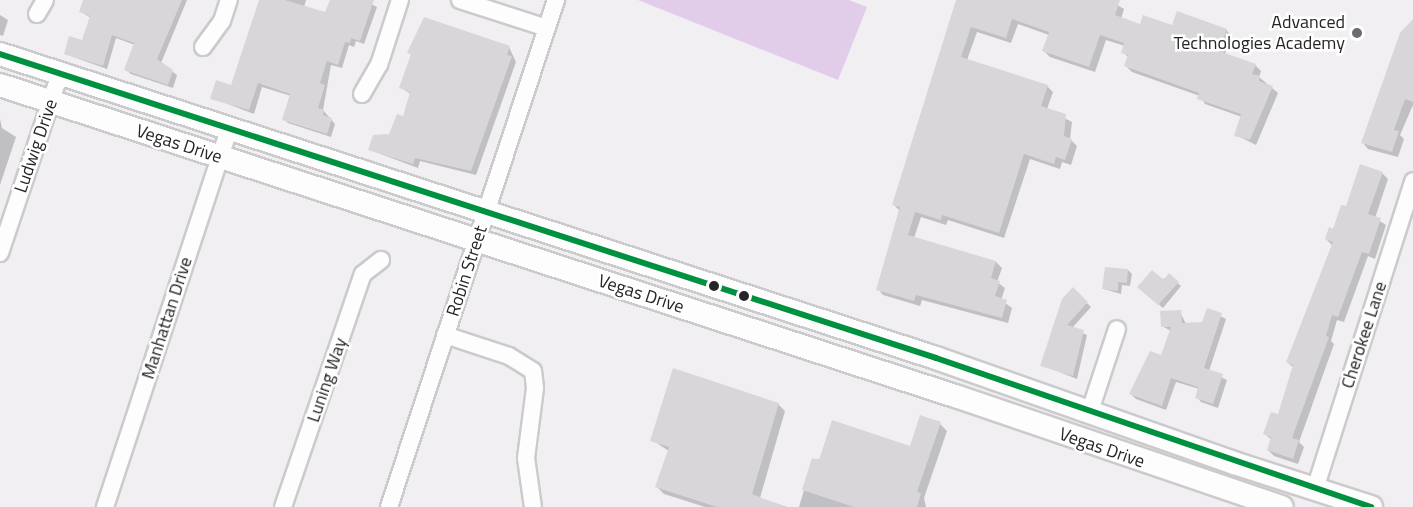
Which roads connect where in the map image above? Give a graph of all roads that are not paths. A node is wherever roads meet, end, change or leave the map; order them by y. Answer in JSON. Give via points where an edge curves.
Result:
{"nodes":[{"id":1,"x":229,"y":0,"type":"edge"},
{"id":2,"x":400,"y":0,"type":"edge"},
{"id":3,"x":460,"y":0,"type":"edge"},
{"id":4,"x":556,"y":0,"type":"edge"},
{"id":5,"x":547,"y":28,"type":"junction"},
{"id":6,"x":203,"y":47,"type":"dead end"},
{"id":7,"x":0,"y":54,"type":"edge"},
{"id":8,"x":60,"y":74,"type":"junction"},
{"id":9,"x":0,"y":85,"type":"edge"},
{"id":10,"x":362,"y":94,"type":"dead end"},
{"id":11,"x":51,"y":102,"type":"junction"},
{"id":12,"x":229,"y":129,"type":"junction"},
{"id":13,"x":220,"y":157,"type":"junction"},
{"id":14,"x":1413,"y":181,"type":"edge"},
{"id":15,"x":486,"y":213,"type":"junction"},
{"id":16,"x":477,"y":241,"type":"junction"},
{"id":17,"x":0,"y":252,"type":"edge"},
{"id":18,"x":381,"y":260,"type":"dead end"},
{"id":19,"x":820,"y":321,"type":"junction"},
{"id":20,"x":1117,"y":329,"type":"dead end"},
{"id":21,"x":445,"y":335,"type":"junction"},
{"id":22,"x":811,"y":349,"type":"junction"},
{"id":23,"x":1090,"y":411,"type":"junction"},
{"id":24,"x":1234,"y":464,"type":"junction"},
{"id":25,"x":1315,"y":489,"type":"junction"},
{"id":26,"x":1223,"y":498,"type":"edge"},
{"id":27,"x":105,"y":507,"type":"edge"},
{"id":28,"x":283,"y":507,"type":"edge"},
{"id":29,"x":389,"y":507,"type":"edge"},
{"id":30,"x":533,"y":507,"type":"edge"},
{"id":31,"x":1282,"y":507,"type":"edge"},
{"id":32,"x":1371,"y":507,"type":"edge"}],
"edges":[{"from":1,"to":6,"type":"street","via":[[222,21]]},
{"from":2,"to":10,"type":"street","via":[[379,65]]},
{"from":3,"to":5,"type":"street"},
{"from":4,"to":5,"type":"street","name":"Robin Street"},
{"from":5,"to":15,"type":"street","name":"Robin Street"},
{"from":7,"to":8,"type":"main road","name":"Vegas Drive"},
{"from":8,"to":11,"type":"street","name":"Ludwig Drive"},
{"from":8,"to":12,"type":"main road","name":"Vegas Drive"},
{"from":9,"to":11,"type":"main road","name":"Vegas Drive"},
{"from":11,"to":13,"type":"main road","name":"Vegas Drive"},
{"from":11,"to":17,"type":"street","name":"Ludwig Drive"},
{"from":12,"to":13,"type":"street","name":"Manhattan Drive"},
{"from":12,"to":15,"type":"main road","name":"Vegas Drive"},
{"from":13,"to":16,"type":"main road","name":"Vegas Drive"},
{"from":13,"to":27,"type":"street","name":"Manhattan Drive"},
{"from":14,"to":25,"type":"street","name":"Cherokee Lane"},
{"from":15,"to":16,"type":"street","name":"Robin Street"},
{"from":15,"to":19,"type":"main road","name":"Vegas Drive"},
{"from":16,"to":21,"type":"street","name":"Robin Street"},
{"from":16,"to":22,"type":"main road","name":"Vegas Drive"},
{"from":18,"to":28,"type":"street","name":"Luning Way","via":[[363,274]]},
{"from":19,"to":22,"type":"main road"},
{"from":19,"to":23,"type":"main road","name":"Vegas Drive"},
{"from":20,"to":23,"type":"street"},
{"from":21,"to":29,"type":"street","name":"Robin Street"},
{"from":21,"to":30,"type":"street","via":[[510,356],[533,371],[535,388],[526,458]]},
{"from":22,"to":26,"type":"main road","name":"Vegas Drive"},
{"from":23,"to":24,"type":"main road","name":"Vegas Drive"},
{"from":24,"to":25,"type":"main road","name":"Vegas Drive"},
{"from":24,"to":26,"type":"main road"},
{"from":25,"to":32,"type":"main road","name":"Vegas Drive"},
{"from":26,"to":31,"type":"main road","name":"Vegas Drive"}]}
